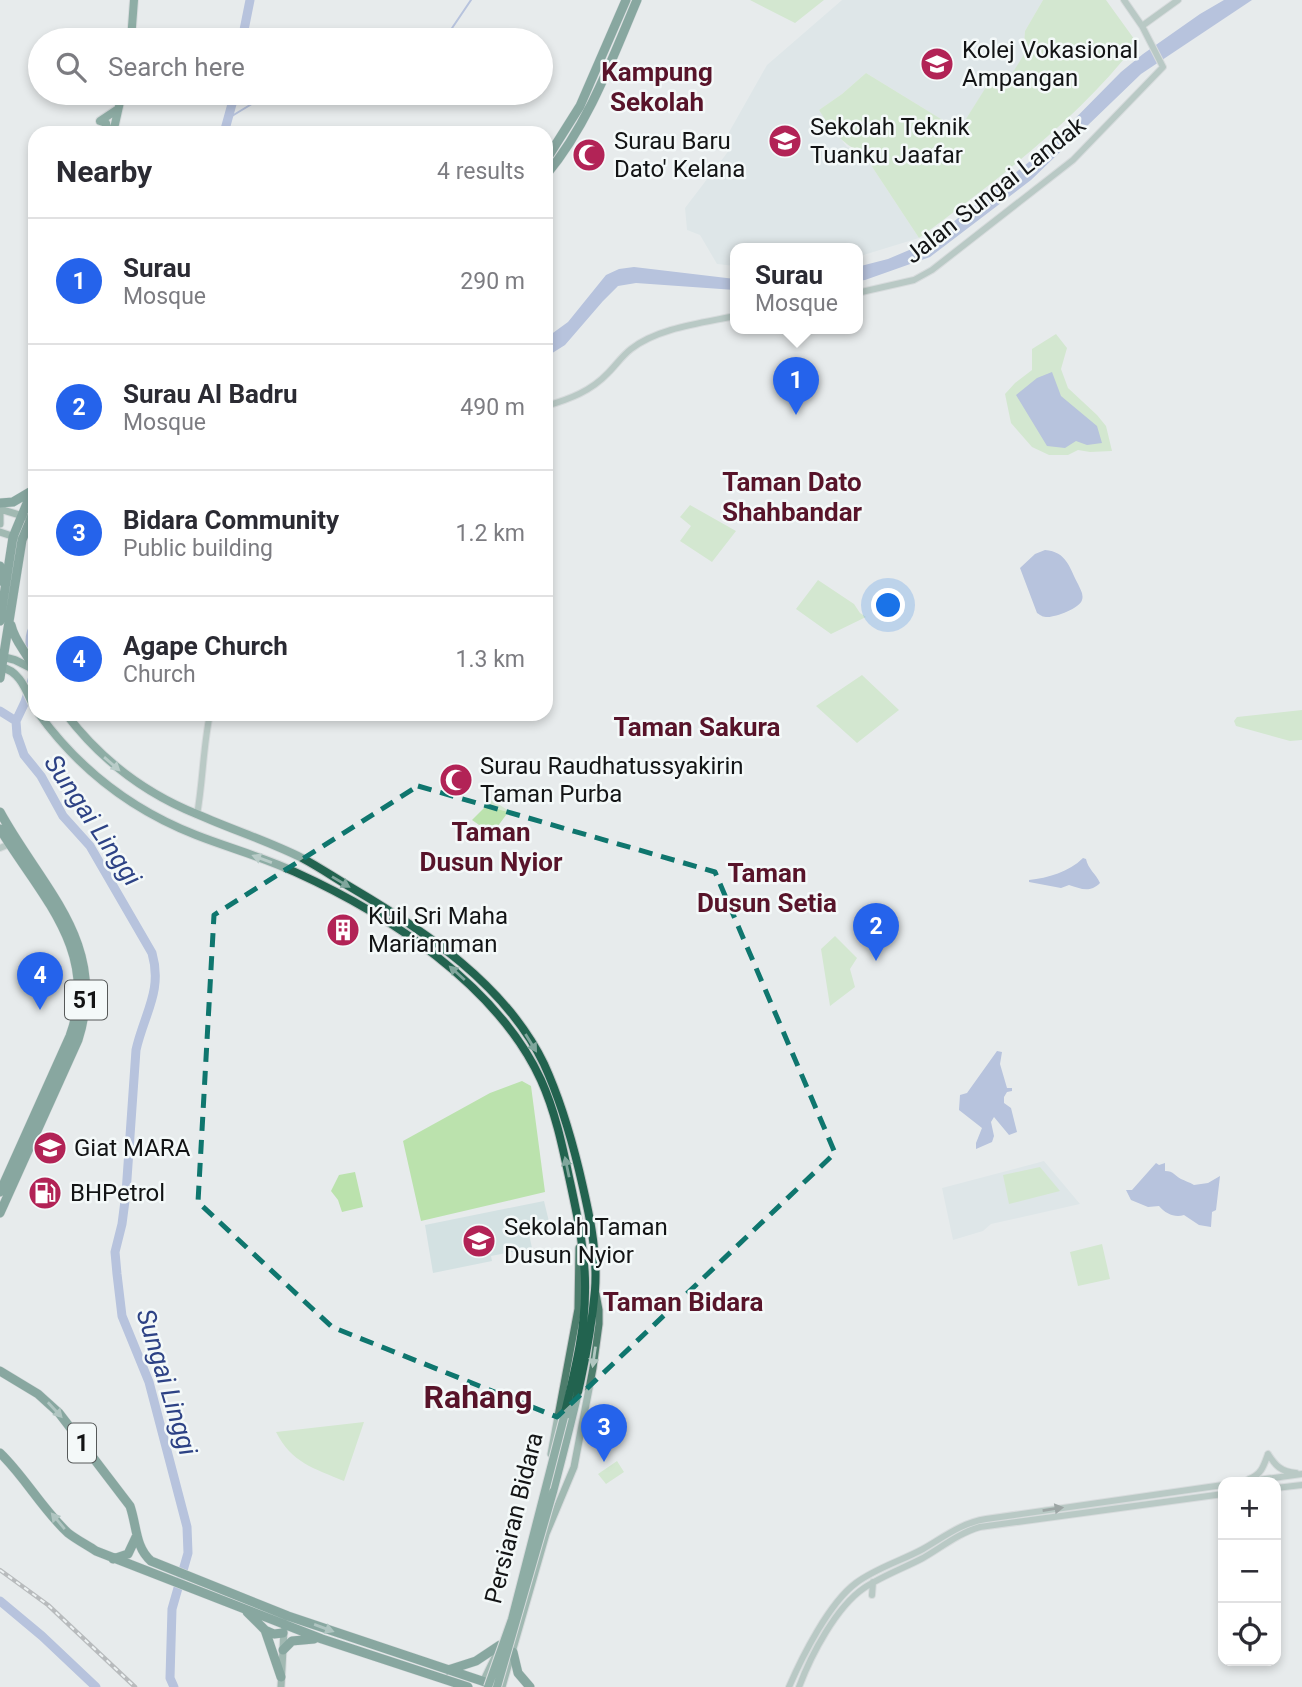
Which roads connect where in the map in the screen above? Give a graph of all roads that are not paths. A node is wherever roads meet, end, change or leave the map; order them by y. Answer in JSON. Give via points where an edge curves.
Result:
{"nodes":[{"id":1,"x":134,"y":0,"type":"edge"},
{"id":2,"x":626,"y":0,"type":"edge"},
{"id":3,"x":637,"y":0,"type":"edge"},
{"id":4,"x":1124,"y":0,"type":"edge"},
{"id":5,"x":1178,"y":0,"type":"edge"},
{"id":6,"x":1142,"y":26,"type":"junction"},
{"id":7,"x":132,"y":28,"type":"edge"},
{"id":8,"x":119,"y":105,"type":"edge"},
{"id":9,"x":118,"y":108,"type":"junction"},
{"id":10,"x":108,"y":126,"type":"edge"},
{"id":11,"x":113,"y":126,"type":"edge"},
{"id":12,"x":553,"y":148,"type":"edge"},
{"id":13,"x":553,"y":165,"type":"edge"},
{"id":14,"x":863,"y":292,"type":"edge"},
{"id":15,"x":730,"y":317,"type":"edge"},
{"id":16,"x":553,"y":404,"type":"edge"},
{"id":17,"x":28,"y":492,"type":"edge"},
{"id":18,"x":0,"y":503,"type":"edge"},
{"id":19,"x":28,"y":506,"type":"edge"},
{"id":20,"x":0,"y":512,"type":"edge"},
{"id":21,"x":28,"y":515,"type":"edge"},
{"id":22,"x":25,"y":517,"type":"junction"},
{"id":23,"x":0,"y":524,"type":"edge"},
{"id":24,"x":0,"y":532,"type":"edge"},
{"id":25,"x":18,"y":538,"type":"junction"},
{"id":26,"x":0,"y":566,"type":"edge"},
{"id":27,"x":4,"y":590,"type":"junction"},
{"id":28,"x":11,"y":613,"type":"junction"},
{"id":29,"x":0,"y":621,"type":"edge"},
{"id":30,"x":28,"y":657,"type":"edge"},
{"id":31,"x":1,"y":662,"type":"edge"},
{"id":32,"x":28,"y":668,"type":"edge"},
{"id":33,"x":0,"y":678,"type":"edge"},
{"id":34,"x":28,"y":696,"type":"edge"},
{"id":35,"x":44,"y":721,"type":"edge"},
{"id":36,"x":48,"y":721,"type":"edge"},
{"id":37,"x":72,"y":721,"type":"edge"},
{"id":38,"x":209,"y":721,"type":"edge"},
{"id":39,"x":49,"y":727,"type":"junction"},
{"id":40,"x":0,"y":812,"type":"edge"},
{"id":41,"x":197,"y":815,"type":"junction"},
{"id":42,"x":0,"y":829,"type":"edge"},
{"id":43,"x":9,"y":844,"type":"edge"},
{"id":44,"x":0,"y":1192,"type":"edge"},
{"id":45,"x":0,"y":1213,"type":"edge"},
{"id":46,"x":580,"y":1234,"type":"junction"},
{"id":47,"x":595,"y":1289,"type":"junction"},
{"id":48,"x":0,"y":1371,"type":"edge"},
{"id":49,"x":0,"y":1453,"type":"edge"},
{"id":50,"x":1302,"y":1474,"type":"edge"},
{"id":51,"x":1254,"y":1477,"type":"edge"},
{"id":52,"x":1280,"y":1477,"type":"edge"},
{"id":53,"x":1302,"y":1485,"type":"edge"},
{"id":54,"x":1218,"y":1486,"type":"edge"},
{"id":55,"x":1281,"y":1487,"type":"edge"},
{"id":56,"x":1218,"y":1495,"type":"edge"},
{"id":57,"x":136,"y":1537,"type":"junction"},
{"id":58,"x":113,"y":1559,"type":"junction"},
{"id":59,"x":160,"y":1570,"type":"junction"},
{"id":60,"x":194,"y":1583,"type":"junction"},
{"id":61,"x":873,"y":1583,"type":"junction"},
{"id":62,"x":851,"y":1600,"type":"junction"},
{"id":63,"x":242,"y":1607,"type":"junction"},
{"id":64,"x":286,"y":1625,"type":"junction"},
{"id":65,"x":265,"y":1630,"type":"junction"},
{"id":66,"x":322,"y":1639,"type":"junction"},
{"id":67,"x":500,"y":1645,"type":"junction"},
{"id":68,"x":283,"y":1650,"type":"junction"},
{"id":69,"x":513,"y":1652,"type":"junction"},
{"id":70,"x":489,"y":1669,"type":"junction"},
{"id":71,"x":508,"y":1670,"type":"junction"},
{"id":72,"x":445,"y":1675,"type":"junction"},
{"id":73,"x":281,"y":1682,"type":"edge"},
{"id":74,"x":484,"y":1685,"type":"edge"},
{"id":75,"x":452,"y":1687,"type":"edge"},
{"id":76,"x":468,"y":1687,"type":"edge"},
{"id":77,"x":500,"y":1687,"type":"edge"},
{"id":78,"x":530,"y":1687,"type":"edge"},
{"id":79,"x":789,"y":1687,"type":"edge"},
{"id":80,"x":799,"y":1687,"type":"edge"}],
"edges":[{"from":1,"to":7,"type":"main road"},
{"from":2,"to":12,"type":"highway","via":[[580,106]]},
{"from":3,"to":13,"type":"highway","via":[[588,110]]},
{"from":4,"to":6,"type":"street"},
{"from":5,"to":6,"type":"street"},
{"from":6,"to":14,"type":"street","name":"Jalan Sungai Landak","via":[[1163,67],[1084,150],[932,270],[914,280]]},
{"from":8,"to":9,"type":"main road"},
{"from":9,"to":10,"type":"main road","via":[[100,121]]},
{"from":9,"to":11,"type":"main road"},
{"from":15,"to":16,"type":"street","via":[[637,345],[591,388]]},
{"from":17,"to":18,"type":"highway","via":[[13,502]]},
{"from":19,"to":22,"type":"highway"},
{"from":20,"to":22,"type":"main road"},
{"from":20,"to":23,"type":"main road"},
{"from":21,"to":22,"type":"highway"},
{"from":22,"to":25,"type":"highway"},
{"from":24,"to":25,"type":"main road"},
{"from":25,"to":27,"type":"highway"},
{"from":25,"to":28,"type":"highway"},
{"from":26,"to":27,"type":"highway"},
{"from":27,"to":29,"type":"highway"},
{"from":28,"to":30,"type":"highway","via":[[16,642]]},
{"from":28,"to":31,"type":"highway"},
{"from":31,"to":32,"type":"main road"},
{"from":31,"to":33,"type":"highway"},
{"from":31,"to":34,"type":"main road","via":[[14,671]]},
{"from":35,"to":39,"type":"main road","name":"Persiaran Bidara"},
{"from":36,"to":39,"type":"main road"},
{"from":37,"to":41,"type":"main road","name":"Persiaran Bidara","one_way":true,"via":[[122,772]]},
{"from":38,"to":41,"type":"street"},
{"from":46,"to":39,"type":"main road","name":"Persiaran Bidara","one_way":true,"via":[[561,1140],[541,1079],[508,1026],[481,995],[443,960],[347,896],[292,870],[194,835],[124,799]]},
{"from":40,"to":43,"type":"highway","number":"51"},
{"from":41,"to":47,"type":"main road","name":"Persiaran Bidara","one_way":true,"via":[[302,858],[396,914],[457,960],[513,1014],[543,1062],[565,1113],[589,1215]]},
{"from":42,"to":43,"type":"highway","number":"51"},
{"from":43,"to":44,"type":"highway","number":"51","via":[[70,941],[78,966],[79,995],[70,1036]]},
{"from":43,"to":45,"type":"highway","number":"51","via":[[58,902],[85,966],[87,995],[78,1040]]},
{"from":46,"to":67,"type":"main road","name":"Persiaran Bidara","via":[[578,1309],[567,1376],[549,1464]]},
{"from":46,"to":74,"type":"main road","name":"Persiaran Bidara","bridge":true,"via":[[584,1315],[564,1417],[512,1619]]},
{"from":47,"to":69,"type":"main road","name":"Persiaran Bidara","one_way":true,"via":[[599,1324],[574,1467],[546,1534]]},
{"from":47,"to":77,"type":"main road","name":"Persiaran Bidara","bridge":true,"via":[[573,1415]]},
{"from":48,"to":57,"type":"highway","number":"1","one_way":true,"via":[[59,1413],[130,1506]]},
{"from":58,"to":49,"type":"highway","number":"1","one_way":true,"via":[[70,1534]]},
{"from":50,"to":51,"type":"street","via":[[1281,1470],[1268,1454],[1263,1469]]},
{"from":50,"to":52,"type":"street"},
{"from":53,"to":55,"type":"street"},
{"from":79,"to":54,"type":"street","one_way":true,"via":[[810,1644],[850,1587],[960,1526]]},
{"from":56,"to":61,"type":"street","via":[[980,1527]]},
{"from":57,"to":58,"type":"highway","via":[[128,1554]]},
{"from":57,"to":59,"type":"highway","number":"1","via":[[145,1556]]},
{"from":58,"to":59,"type":"highway","number":"1"},
{"from":59,"to":60,"type":"highway","number":"1"},
{"from":60,"to":63,"type":"highway","number":"1"},
{"from":60,"to":64,"type":"highway","number":"1"},
{"from":61,"to":62,"type":"street"},
{"from":61,"to":62,"type":"street","via":[[869,1596]]},
{"from":62,"to":80,"type":"street","via":[[820,1643]]},
{"from":63,"to":64,"type":"highway","number":"1"},
{"from":63,"to":65,"type":"highway"},
{"from":64,"to":65,"type":"highway","via":[[274,1634]]},
{"from":64,"to":66,"type":"highway","number":"1"},
{"from":64,"to":68,"type":"main road"},
{"from":64,"to":72,"type":"highway","number":"1","one_way":true},
{"from":65,"to":73,"type":"highway"},
{"from":66,"to":68,"type":"highway","via":[[292,1641]]},
{"from":66,"to":72,"type":"highway","number":"1"},
{"from":67,"to":70,"type":"main road","name":"Persiaran Bidara"},
{"from":67,"to":72,"type":"highway"},
{"from":68,"to":73,"type":"main road"},
{"from":69,"to":71,"type":"main road","name":"Persiaran Bidara"},
{"from":69,"to":78,"type":"highway","via":[[518,1673]]},
{"from":70,"to":71,"type":"main road","via":[[495,1675]]},
{"from":70,"to":74,"type":"main road","name":"Persiaran Bidara"},
{"from":71,"to":77,"type":"main road","name":"Persiaran Bidara"},
{"from":72,"to":74,"type":"highway","number":"1"},
{"from":72,"to":75,"type":"highway"},
{"from":72,"to":76,"type":"highway","number":"1"},
{"from":74,"to":77,"type":"highway","number":"1"}]}
